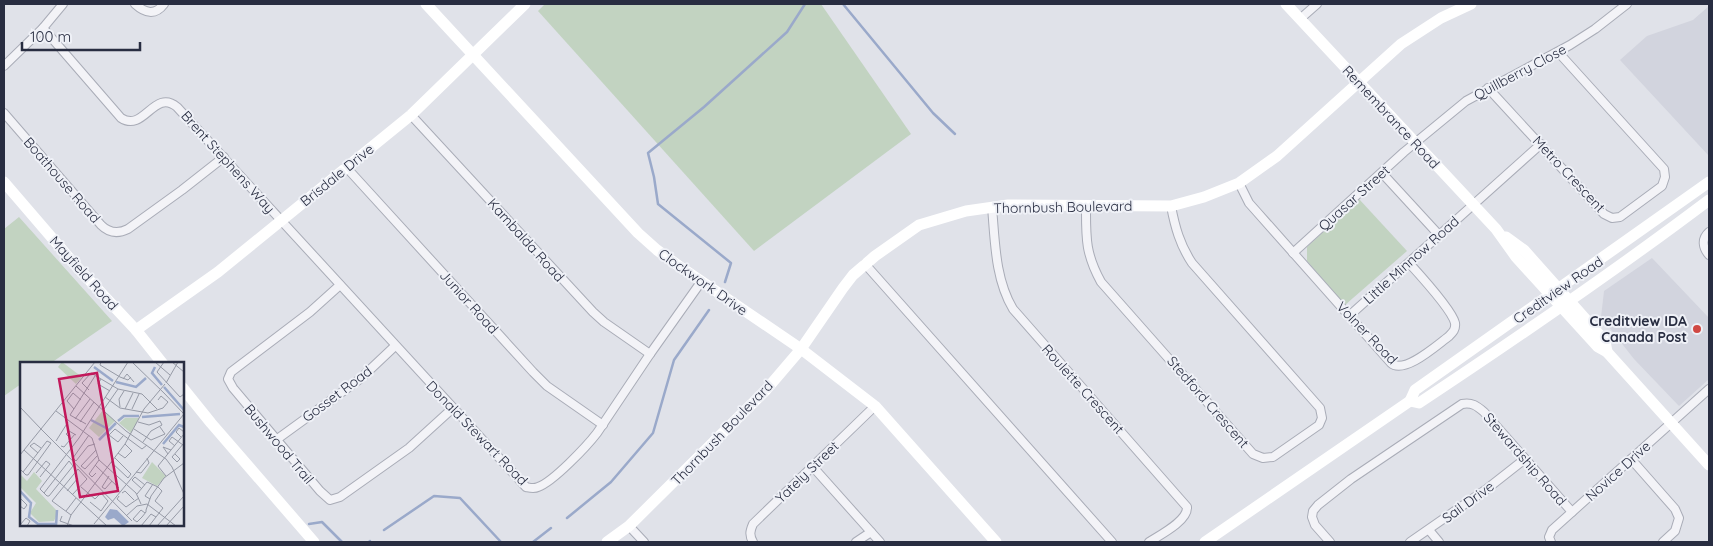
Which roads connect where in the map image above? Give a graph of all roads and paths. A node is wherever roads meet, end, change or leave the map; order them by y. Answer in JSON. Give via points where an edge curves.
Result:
{"nodes":[{"id":1,"x":63,"y":4,"type":"edge"},
{"id":2,"x":134,"y":4,"type":"edge"},
{"id":3,"x":164,"y":4,"type":"edge"},
{"id":4,"x":426,"y":4,"type":"edge"},
{"id":5,"x":525,"y":4,"type":"edge"},
{"id":6,"x":1286,"y":4,"type":"edge"},
{"id":7,"x":1317,"y":4,"type":"edge"},
{"id":8,"x":1471,"y":4,"type":"edge"},
{"id":9,"x":1627,"y":4,"type":"edge"},
{"id":10,"x":1300,"y":19,"type":"junction"},
{"id":11,"x":43,"y":28,"type":"junction"},
{"id":12,"x":1558,"y":52,"type":"junction"},
{"id":13,"x":472,"y":54,"type":"junction"},
{"id":14,"x":4,"y":66,"type":"edge"},
{"id":15,"x":1359,"y":83,"type":"junction"},
{"id":16,"x":1488,"y":88,"type":"junction"},
{"id":17,"x":4,"y":113,"type":"edge"},
{"id":18,"x":412,"y":115,"type":"junction"},
{"id":19,"x":1415,"y":143,"type":"junction"},
{"id":20,"x":1541,"y":144,"type":"junction"},
{"id":21,"x":224,"y":157,"type":"junction"},
{"id":22,"x":346,"y":167,"type":"junction"},
{"id":23,"x":1382,"y":173,"type":"junction"},
{"id":24,"x":4,"y":182,"type":"edge"},
{"id":25,"x":1709,"y":182,"type":"edge"},
{"id":26,"x":1239,"y":184,"type":"junction"},
{"id":27,"x":1709,"y":200,"type":"edge"},
{"id":28,"x":1473,"y":205,"type":"junction"},
{"id":29,"x":1086,"y":206,"type":"junction"},
{"id":30,"x":1172,"y":206,"type":"junction"},
{"id":31,"x":992,"y":207,"type":"junction"},
{"id":32,"x":281,"y":220,"type":"junction"},
{"id":33,"x":1644,"y":230,"type":"junction"},
{"id":34,"x":1709,"y":232,"type":"edge"},
{"id":35,"x":1439,"y":235,"type":"junction"},
{"id":36,"x":1293,"y":253,"type":"junction"},
{"id":37,"x":1636,"y":254,"type":"junction"},
{"id":38,"x":1709,"y":256,"type":"edge"},
{"id":39,"x":1409,"y":263,"type":"junction"},
{"id":40,"x":864,"y":264,"type":"junction"},
{"id":41,"x":702,"y":282,"type":"junction"},
{"id":42,"x":340,"y":285,"type":"junction"},
{"id":43,"x":1555,"y":292,"type":"junction"},
{"id":44,"x":1565,"y":303,"type":"junction"},
{"id":45,"x":1349,"y":316,"type":"junction"},
{"id":46,"x":136,"y":330,"type":"junction"},
{"id":47,"x":395,"y":346,"type":"junction"},
{"id":48,"x":800,"y":348,"type":"junction"},
{"id":49,"x":650,"y":354,"type":"junction"},
{"id":50,"x":161,"y":362,"type":"edge"},
{"id":51,"x":184,"y":389,"type":"edge"},
{"id":52,"x":1709,"y":389,"type":"edge"},
{"id":53,"x":1410,"y":401,"type":"junction"},
{"id":54,"x":875,"y":406,"type":"junction"},
{"id":55,"x":453,"y":408,"type":"junction"},
{"id":56,"x":603,"y":424,"type":"junction"},
{"id":57,"x":1672,"y":424,"type":"junction"},
{"id":58,"x":276,"y":440,"type":"junction"},
{"id":59,"x":1524,"y":459,"type":"junction"},
{"id":60,"x":1631,"y":459,"type":"junction"},
{"id":61,"x":1709,"y":465,"type":"edge"},
{"id":62,"x":813,"y":467,"type":"junction"},
{"id":63,"x":1572,"y":512,"type":"junction"},
{"id":64,"x":629,"y":526,"type":"junction"},
{"id":65,"x":1428,"y":530,"type":"junction"},
{"id":66,"x":871,"y":532,"type":"junction"},
{"id":67,"x":314,"y":542,"type":"edge"},
{"id":68,"x":607,"y":542,"type":"edge"},
{"id":69,"x":644,"y":542,"type":"edge"},
{"id":70,"x":753,"y":542,"type":"edge"},
{"id":71,"x":856,"y":542,"type":"edge"},
{"id":72,"x":880,"y":542,"type":"edge"},
{"id":73,"x":996,"y":542,"type":"edge"},
{"id":74,"x":1112,"y":542,"type":"edge"},
{"id":75,"x":1149,"y":542,"type":"edge"},
{"id":76,"x":1205,"y":542,"type":"edge"},
{"id":77,"x":1330,"y":542,"type":"edge"},
{"id":78,"x":1410,"y":542,"type":"edge"},
{"id":79,"x":1439,"y":542,"type":"edge"},
{"id":80,"x":1550,"y":542,"type":"edge"},
{"id":81,"x":1662,"y":542,"type":"edge"}],
"edges":[{"from":1,"to":11,"type":"street"},
{"from":2,"to":3,"type":"street","via":[[145,12],[156,12]]},
{"from":4,"to":13,"type":"street","name":"Clockwork Drive"},
{"from":5,"to":13,"type":"street","name":"Brisdale Drive"},
{"from":6,"to":10,"type":"street","name":"Remembrance Road"},
{"from":7,"to":10,"type":"street"},
{"from":8,"to":15,"type":"street","name":"Thornbush Boulevard","via":[[1441,18],[1401,44]]},
{"from":9,"to":12,"type":"street","name":"Quillberry Close"},
{"from":10,"to":15,"type":"street","name":"Remembrance Road"},
{"from":11,"to":14,"type":"street"},
{"from":11,"to":21,"type":"street","name":"Brent Stephens Way","via":[[121,118],[132,122],[160,103],[170,102]]},
{"from":12,"to":16,"type":"street","name":"Quillberry Close"},
{"from":12,"to":20,"type":"street","name":"Metro Crescent","via":[[1664,168],[1665,177],[1662,186],[1620,216],[1612,218],[1604,214]]},
{"from":13,"to":18,"type":"street","name":"Brisdale Drive"},
{"from":13,"to":41,"type":"street","name":"Clockwork Drive","via":[[638,233]]},
{"from":15,"to":19,"type":"street","name":"Remembrance Road"},
{"from":15,"to":26,"type":"street","name":"Thornbush Boulevard","via":[[1277,156]]},
{"from":16,"to":19,"type":"street","name":"Quillberry Close","via":[[1466,100]]},
{"from":16,"to":20,"type":"street","name":"Metro Crescent"},
{"from":17,"to":21,"type":"street","name":"Boathouse Road","via":[[101,225],[111,232],[122,232]]},
{"from":18,"to":22,"type":"street","name":"Brisdale Drive"},
{"from":18,"to":49,"type":"street","name":"Kambalda Road","via":[[592,312]]},
{"from":19,"to":23,"type":"street","name":"Quasar Street"},
{"from":19,"to":28,"type":"street","name":"Remembrance Road"},
{"from":20,"to":28,"type":"street","name":"Little Minnow Road"},
{"from":21,"to":32,"type":"street","name":"Brent Stephens Way"},
{"from":22,"to":32,"type":"street","name":"Brisdale Drive"},
{"from":22,"to":56,"type":"street","name":"Junior Road","via":[[533,372],[547,386]]},
{"from":23,"to":35,"type":"street"},
{"from":23,"to":36,"type":"street","name":"Quasar Street"},
{"from":24,"to":46,"type":"street","name":"Mayfield Road"},
{"from":25,"to":33,"type":"street","name":"Creditview Road"},
{"from":26,"to":30,"type":"street","name":"Thornbush Boulevard"},
{"from":26,"to":36,"type":"street","name":"Volner Road","via":[[1249,203]]},
{"from":27,"to":37,"type":"street","name":"Creditview Road"},
{"from":28,"to":35,"type":"street","name":"Little Minnow Road"},
{"from":28,"to":43,"type":"street","name":"Remembrance Road","via":[[1496,229],[1524,250]]},
{"from":29,"to":30,"type":"street","name":"Thornbush Boulevard"},
{"from":29,"to":30,"type":"street","name":"Stedford Crescent","via":[[1089,256],[1101,282],[1253,454],[1273,457],[1319,425],[1322,418],[1320,408],[1192,263],[1176,232]]},
{"from":29,"to":31,"type":"street","name":"Thornbush Boulevard"},
{"from":31,"to":40,"type":"street","name":"Thornbush Boulevard","via":[[919,225]]},
{"from":31,"to":75,"type":"street","name":"Roulette Crescent","via":[[1000,280],[1013,309],[1187,507],[1181,520]]},
{"from":32,"to":42,"type":"street","name":"Donald Stewart Road"},
{"from":32,"to":46,"type":"street","name":"Brisdale Drive","via":[[218,272]]},
{"from":33,"to":37,"type":"street","via":[[1635,245]]},
{"from":33,"to":43,"type":"street","name":"Creditview Road"},
{"from":34,"to":38,"type":"street","via":[[1704,242]]},
{"from":35,"to":39,"type":"street","name":"Little Minnow Road"},
{"from":36,"to":45,"type":"street","name":"Volner Road"},
{"from":37,"to":44,"type":"street","name":"Creditview Road"},
{"from":39,"to":45,"type":"street","name":"Little Minnow Road"},
{"from":39,"to":45,"type":"street","name":"Volner Road","via":[[1453,319],[1453,332],[1448,337],[1407,366],[1394,366]]},
{"from":40,"to":48,"type":"street","name":"Thornbush Boulevard"},
{"from":40,"to":74,"type":"street"},
{"from":41,"to":48,"type":"street","name":"Clockwork Drive"},
{"from":41,"to":49,"type":"street","name":"Donald Stewart Road"},
{"from":42,"to":47,"type":"street","name":"Donald Stewart Road"},
{"from":42,"to":58,"type":"street","name":"Bushwood Trail","via":[[229,375],[229,383]]},
{"from":43,"to":44,"type":"street","name":"Remembrance Road"},
{"from":43,"to":53,"type":"street","name":"Creditview Road","via":[[1415,390]]},
{"from":44,"to":53,"type":"street","name":"Creditview Road","via":[[1419,403]]},
{"from":44,"to":57,"type":"street","name":"Remembrance Road","via":[[1598,347],[1607,352]]},
{"from":46,"to":50,"type":"street","name":"Mayfield Road"},
{"from":47,"to":55,"type":"street","name":"Donald Stewart Road"},
{"from":47,"to":58,"type":"street","name":"Gosset Road","via":[[360,380]]},
{"from":48,"to":54,"type":"street","name":"Clockwork Drive"},
{"from":48,"to":64,"type":"street","name":"Thornbush Boulevard","via":[[766,390]]},
{"from":49,"to":56,"type":"street","name":"Donald Stewart Road"},
{"from":51,"to":67,"type":"street"},
{"from":52,"to":57,"type":"street","name":"Novice Drive"},
{"from":53,"to":76,"type":"street","name":"Creditview Road"},
{"from":54,"to":62,"type":"street","name":"Yately Street"},
{"from":54,"to":73,"type":"street","name":"Clockwork Drive"},
{"from":55,"to":56,"type":"street","name":"Donald Stewart Road","via":[[521,482],[531,488],[550,480],[588,444]]},
{"from":55,"to":58,"type":"street","name":"Bushwood Trail","via":[[409,448],[334,500],[320,491]]},
{"from":57,"to":60,"type":"street","name":"Novice Drive"},
{"from":57,"to":61,"type":"street","name":"Remembrance Road"},
{"from":59,"to":63,"type":"street","name":"Stewardship Road"},
{"from":59,"to":65,"type":"street","name":"Sail Drive"},
{"from":59,"to":77,"type":"street","name":"Stewardship Road","via":[[1484,412],[1472,404],[1462,404],[1318,505],[1312,517]]},
{"from":60,"to":63,"type":"street","name":"Novice Drive"},
{"from":60,"to":81,"type":"street","via":[[1676,509],[1679,518],[1675,532]]},
{"from":62,"to":66,"type":"street"},
{"from":62,"to":70,"type":"street","name":"Yately Street","via":[[753,524],[750,536]]},
{"from":63,"to":80,"type":"street","name":"Novice Drive","via":[[1552,530]]},
{"from":64,"to":68,"type":"street","name":"Thornbush Boulevard"},
{"from":64,"to":69,"type":"street"},
{"from":65,"to":78,"type":"street","name":"Sail Drive"},
{"from":65,"to":79,"type":"street"},
{"from":66,"to":71,"type":"street"},
{"from":66,"to":72,"type":"street"}]}
